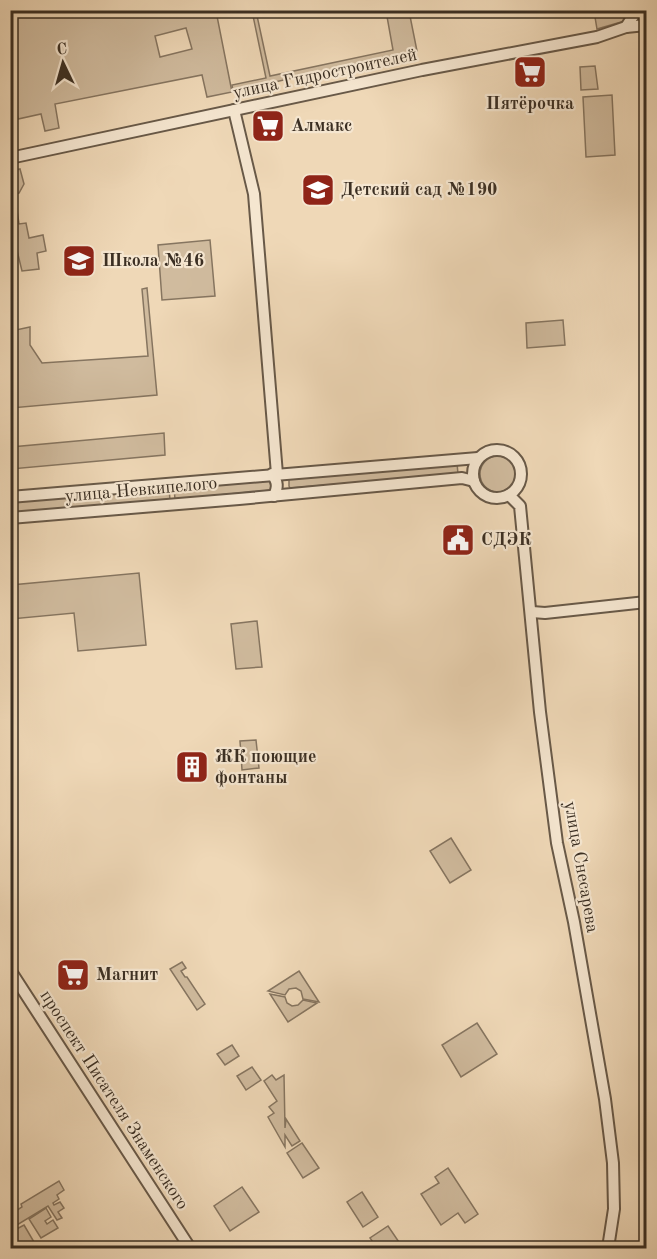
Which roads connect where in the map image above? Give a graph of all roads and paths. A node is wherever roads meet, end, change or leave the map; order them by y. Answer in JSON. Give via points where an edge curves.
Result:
{"nodes":[{"id":1,"x":637,"y":10,"type":"edge"},
{"id":2,"x":646,"y":25,"type":"edge"},
{"id":3,"x":626,"y":27,"type":"junction"},
{"id":4,"x":234,"y":110,"type":"junction"},
{"id":5,"x":10,"y":158,"type":"edge"},
{"id":6,"x":478,"y":459,"type":"junction"},
{"id":7,"x":278,"y":474,"type":"junction"},
{"id":8,"x":474,"y":482,"type":"junction"},
{"id":9,"x":289,"y":494,"type":"junction"},
{"id":10,"x":509,"y":495,"type":"junction"},
{"id":11,"x":274,"y":496,"type":"junction"},
{"id":12,"x":10,"y":497,"type":"edge"},
{"id":13,"x":10,"y":518,"type":"edge"},
{"id":14,"x":646,"y":602,"type":"edge"},
{"id":15,"x":532,"y":612,"type":"junction"},
{"id":16,"x":10,"y":970,"type":"edge"},
{"id":17,"x":190,"y":1248,"type":"edge"},
{"id":18,"x":608,"y":1248,"type":"edge"}],
"edges":[{"from":1,"to":3,"type":"street"},
{"from":2,"to":3,"type":"street","name":"улица Гидростроителей"},
{"from":3,"to":4,"type":"street","name":"улица Гидростроителей","via":[[597,37]]},
{"from":4,"to":5,"type":"street","name":"улица Гидростроителей"},
{"from":4,"to":7,"type":"street","via":[[254,194]]},
{"from":6,"to":7,"type":"street","name":"улица Невкипелого"},
{"from":6,"to":8,"type":"street","via":[[473,470]]},
{"from":6,"to":10,"type":"street","via":[[497,449],[516,458],[521,478]]},
{"from":7,"to":9,"type":"street"},
{"from":7,"to":11,"type":"street"},
{"from":7,"to":12,"type":"street","name":"улица Невкипелого"},
{"from":8,"to":9,"type":"street","name":"улица Невкипелого","via":[[462,478]]},
{"from":8,"to":10,"type":"street","via":[[480,492],[491,497]]},
{"from":9,"to":11,"type":"street","name":"улица Невкипелого"},
{"from":10,"to":15,"type":"street","name":"улица Снесарева","via":[[520,506]]},
{"from":11,"to":13,"type":"street","name":"улица Невкипелого"},
{"from":14,"to":15,"type":"street"},
{"from":15,"to":18,"type":"street","name":"улица Снесарева","via":[[557,843],[605,1098],[613,1163],[614,1209]]},
{"from":16,"to":17,"type":"street","name":"проспект Писателя Знаменского"}]}
